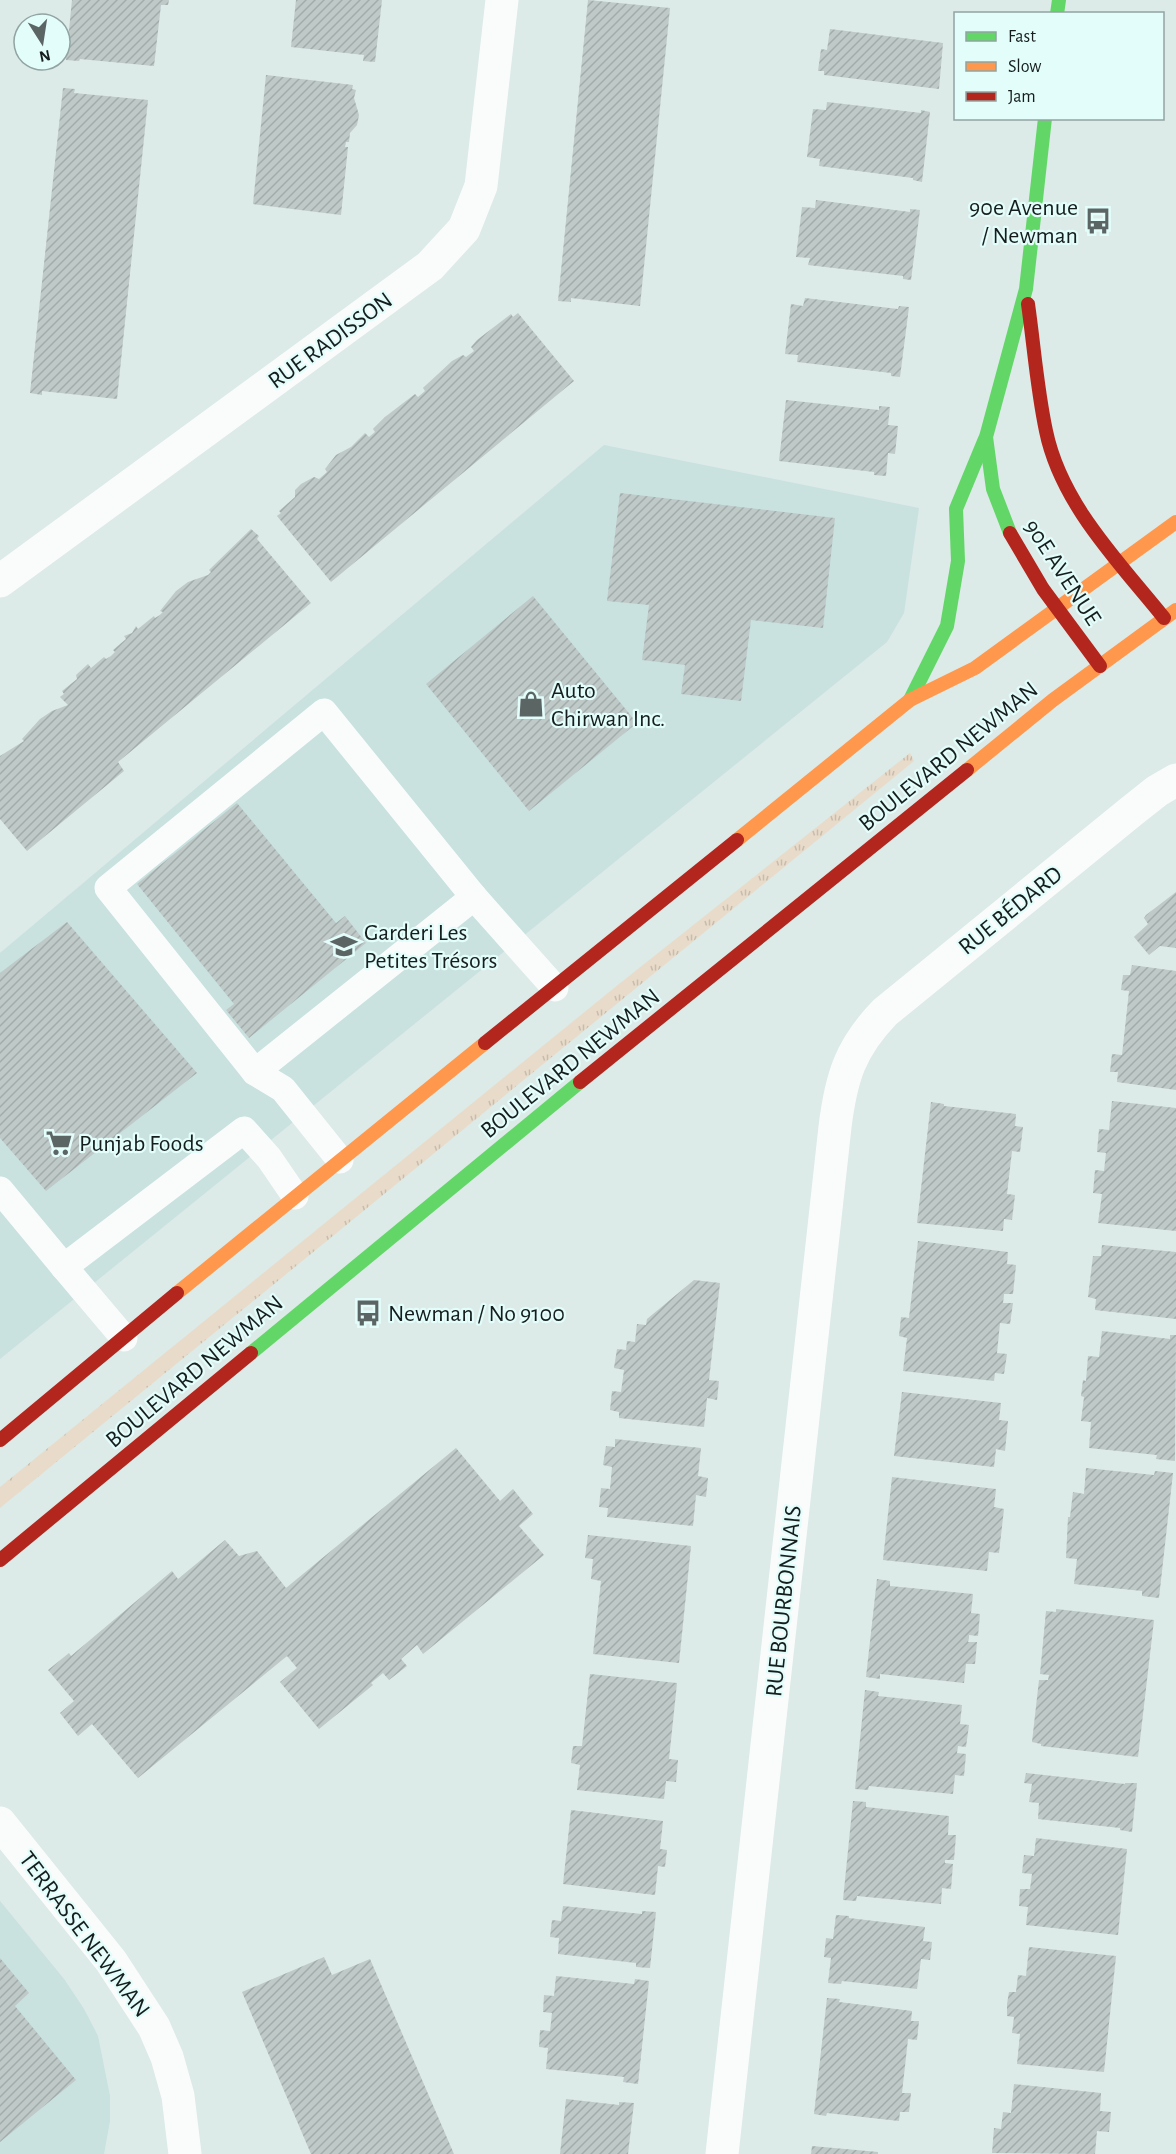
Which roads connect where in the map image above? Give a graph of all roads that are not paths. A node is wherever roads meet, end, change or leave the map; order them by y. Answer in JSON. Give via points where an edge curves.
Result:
{"nodes":[{"id":1,"x":502,"y":0,"type":"edge"},
{"id":2,"x":1045,"y":120,"type":"edge"},
{"id":3,"x":1026,"y":289,"type":"junction"},
{"id":4,"x":986,"y":437,"type":"junction"},
{"id":5,"x":1176,"y":522,"type":"edge"},
{"id":6,"x":1120,"y":562,"type":"junction"},
{"id":7,"x":0,"y":581,"type":"edge"},
{"id":8,"x":1058,"y":609,"type":"junction"},
{"id":9,"x":1170,"y":614,"type":"edge"},
{"id":10,"x":1100,"y":666,"type":"junction"},
{"id":11,"x":910,"y":700,"type":"junction"},
{"id":12,"x":1176,"y":780,"type":"edge"},
{"id":13,"x":474,"y":897,"type":"junction"},
{"id":14,"x":555,"y":988,"type":"junction"},
{"id":15,"x":855,"y":1051,"type":"joint"},
{"id":16,"x":255,"y":1072,"type":"junction"},
{"id":17,"x":340,"y":1160,"type":"junction"},
{"id":18,"x":0,"y":1190,"type":"edge"},
{"id":19,"x":295,"y":1196,"type":"junction"},
{"id":20,"x":64,"y":1267,"type":"junction"},
{"id":21,"x":124,"y":1338,"type":"junction"},
{"id":22,"x":0,"y":1440,"type":"edge"},
{"id":23,"x":0,"y":1560,"type":"edge"},
{"id":24,"x":0,"y":1823,"type":"edge"},
{"id":25,"x":185,"y":2154,"type":"edge"},
{"id":26,"x":722,"y":2154,"type":"edge"}],
"edges":[{"from":1,"to":7,"type":"street","name":"RUE RADISSON","via":[[480,186],[464,229],[430,266]]},
{"from":2,"to":3,"type":"main road","name":"90E AVENUE"},
{"from":3,"to":4,"type":"main road","name":"90E AVENUE"},
{"from":3,"to":6,"type":"main road","name":"90E AVENUE","via":[[1046,432],[1075,502]]},
{"from":4,"to":8,"type":"main road","name":"90E AVENUE","via":[[991,481],[1007,530]]},
{"from":4,"to":11,"type":"main road","via":[[956,509],[958,561],[947,626]]},
{"from":5,"to":6,"type":"main road","name":"BOULEVARD NEWMAN"},
{"from":6,"to":8,"type":"main road","name":"BOULEVARD NEWMAN"},
{"from":6,"to":9,"type":"main road","name":"90E AVENUE"},
{"from":8,"to":10,"type":"main road","name":"90E AVENUE"},
{"from":8,"to":11,"type":"main road","name":"BOULEVARD NEWMAN","via":[[975,668]]},
{"from":9,"to":10,"type":"main road","name":"BOULEVARD NEWMAN"},
{"from":10,"to":23,"type":"main road","name":"BOULEVARD NEWMAN","via":[[570,1091]]},
{"from":11,"to":14,"type":"main road","name":"BOULEVARD NEWMAN"},
{"from":12,"to":15,"type":"street","name":"RUE BÉDARD","via":[[1133,810],[885,1012]]},
{"from":13,"to":14,"type":"lane"},
{"from":13,"to":16,"type":"lane"},
{"from":13,"to":16,"type":"lane","via":[[324,712],[108,888]]},
{"from":14,"to":17,"type":"main road","name":"BOULEVARD NEWMAN"},
{"from":15,"to":26,"type":"street","name":"RUE BOURBONNAIS","via":[[842,1082],[835,1127]]},
{"from":16,"to":17,"type":"lane","via":[[283,1089]]},
{"from":17,"to":19,"type":"main road","name":"BOULEVARD NEWMAN"},
{"from":18,"to":20,"type":"lane"},
{"from":19,"to":20,"type":"lane","via":[[244,1130]]},
{"from":19,"to":21,"type":"main road","name":"BOULEVARD NEWMAN"},
{"from":20,"to":21,"type":"lane"},
{"from":21,"to":22,"type":"main road","name":"BOULEVARD NEWMAN"},
{"from":24,"to":25,"type":"street","name":"TERRASSE NEWMAN","via":[[111,1961],[154,2027],[178,2096]]}]}
